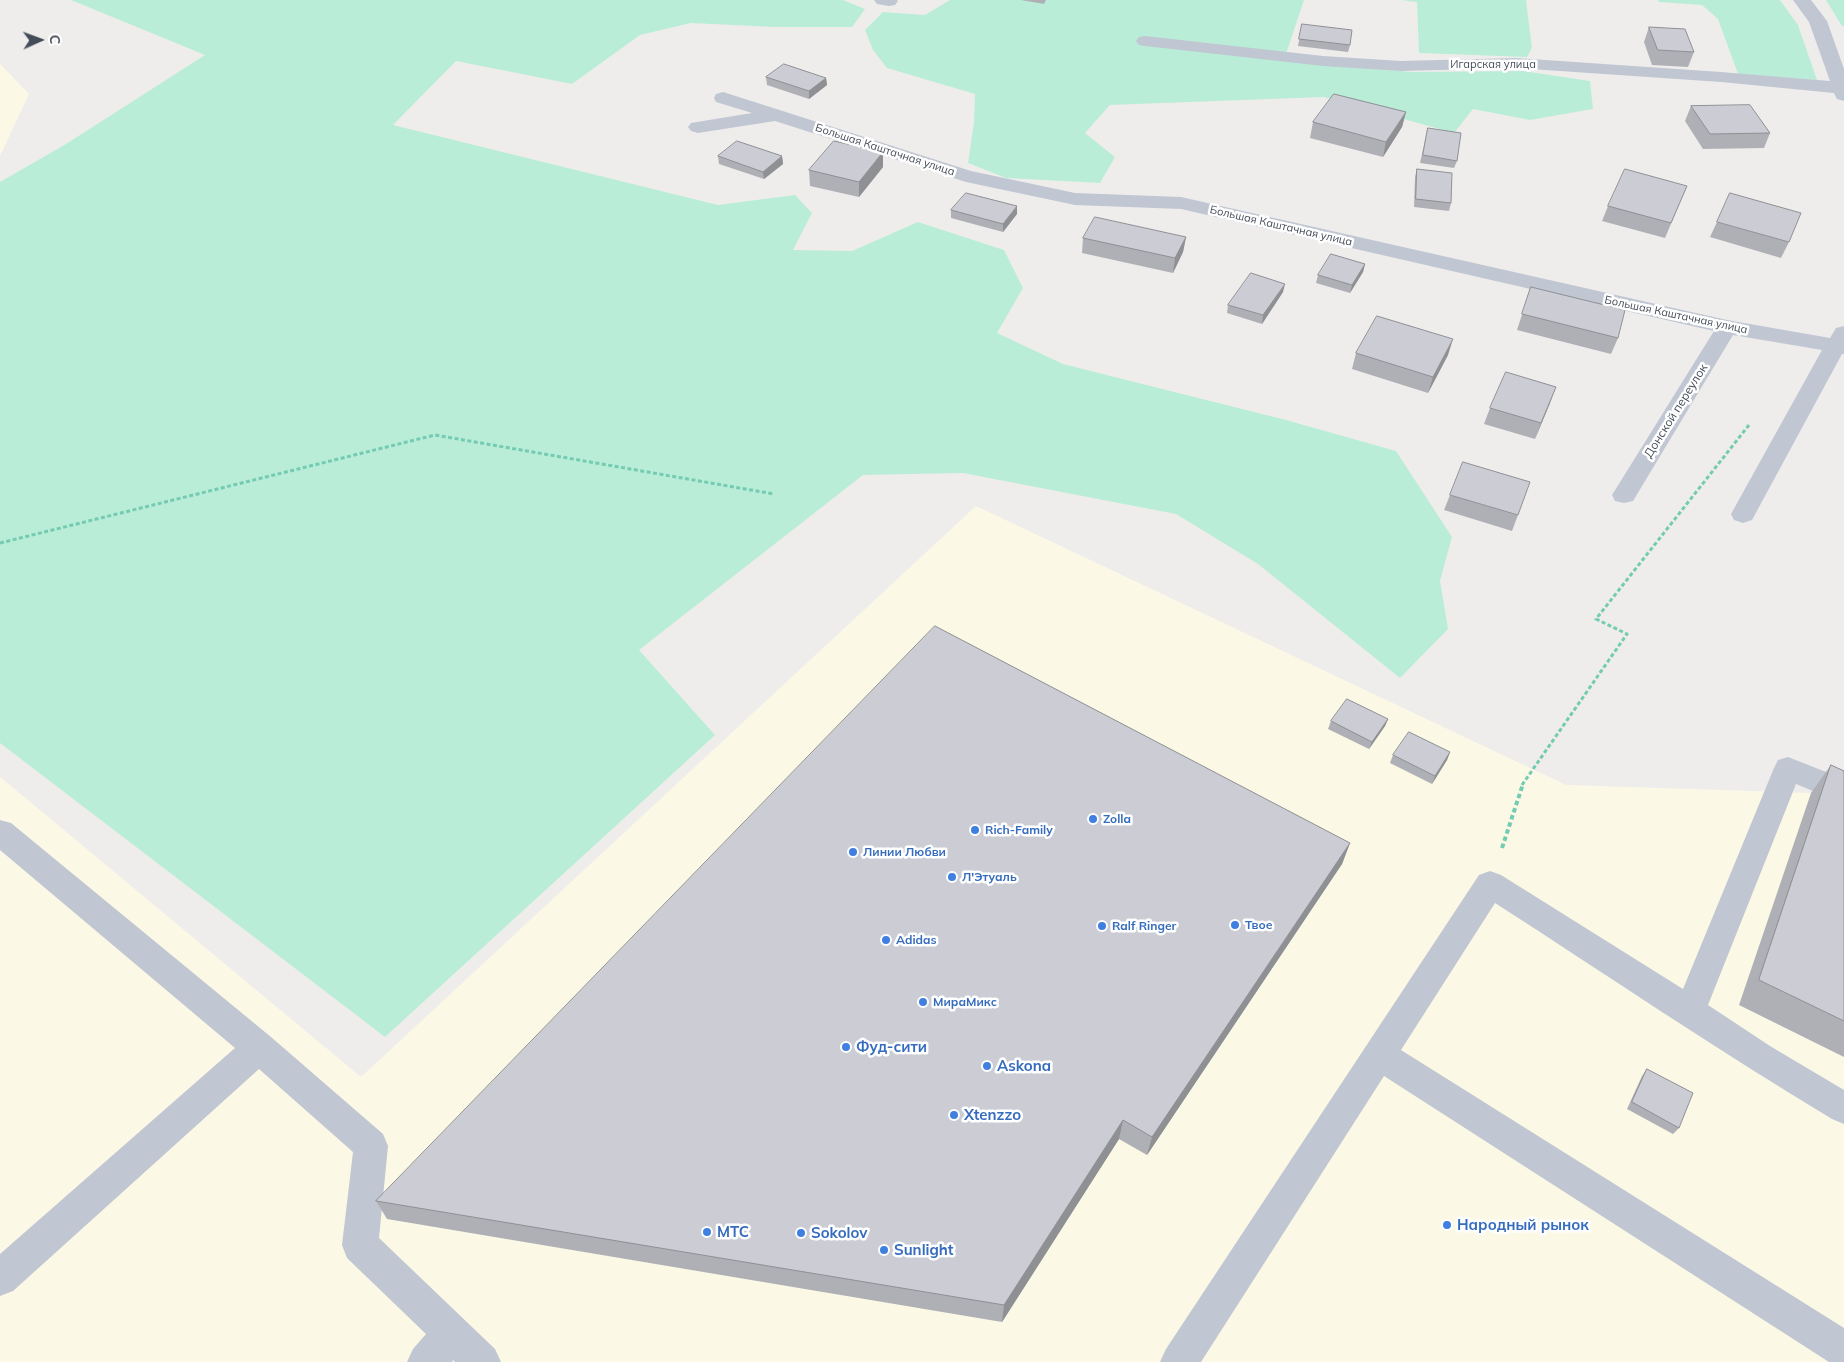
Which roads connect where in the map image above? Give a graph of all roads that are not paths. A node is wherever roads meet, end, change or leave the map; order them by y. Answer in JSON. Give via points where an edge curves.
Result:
{"nodes":[{"id":1,"x":1802,"y":0,"type":"edge"},
{"id":2,"x":1144,"y":40,"type":"dead end"},
{"id":3,"x":1843,"y":91,"type":"edge"},
{"id":4,"x":723,"y":98,"type":"dead end"},
{"id":5,"x":778,"y":116,"type":"junction"},
{"id":6,"x":698,"y":127,"type":"dead end"},
{"id":7,"x":1728,"y":327,"type":"junction"},
{"id":8,"x":1841,"y":342,"type":"edge"},
{"id":9,"x":1624,"y":495,"type":"dead end"},
{"id":10,"x":1743,"y":514,"type":"dead end"},
{"id":11,"x":1844,"y":792,"type":"edge"},
{"id":12,"x":0,"y":832,"type":"edge"},
{"id":13,"x":1690,"y":1011,"type":"junction"},
{"id":14,"x":259,"y":1048,"type":"junction"},
{"id":15,"x":1379,"y":1054,"type":"junction"},
{"id":16,"x":1844,"y":1108,"type":"edge"},
{"id":17,"x":0,"y":1278,"type":"edge"},
{"id":18,"x":452,"y":1334,"type":"junction"},
{"id":19,"x":1844,"y":1350,"type":"edge"},
{"id":20,"x":426,"y":1362,"type":"edge"},
{"id":21,"x":482,"y":1362,"type":"edge"},
{"id":22,"x":1179,"y":1362,"type":"edge"}],
"edges":[{"from":1,"to":3,"type":"street","via":[[1818,21]]},
{"from":2,"to":3,"type":"street","name":"Игарская улица","via":[[1342,62],[1402,66],[1516,63],[1722,77]]},
{"from":4,"to":5,"type":"street","name":"Большая Каштачная улица"},
{"from":5,"to":6,"type":"street"},
{"from":5,"to":7,"type":"street","name":"Большая Каштачная улица","via":[[966,176],[1076,199],[1182,204]]},
{"from":7,"to":8,"type":"street","name":"Большая Каштачная улица"},
{"from":7,"to":9,"type":"street","name":"Донской переулок"},
{"from":8,"to":10,"type":"street"},
{"from":11,"to":13,"type":"street","via":[[1788,768]]},
{"from":12,"to":14,"type":"street"},
{"from":13,"to":15,"type":"street","via":[[1490,884]]},
{"from":13,"to":16,"type":"street","via":[[1758,1057]]},
{"from":14,"to":17,"type":"street"},
{"from":14,"to":18,"type":"street","via":[[371,1146],[360,1245]]},
{"from":15,"to":19,"type":"street"},
{"from":15,"to":22,"type":"street"},
{"from":18,"to":20,"type":"street"},
{"from":18,"to":21,"type":"street"}]}
